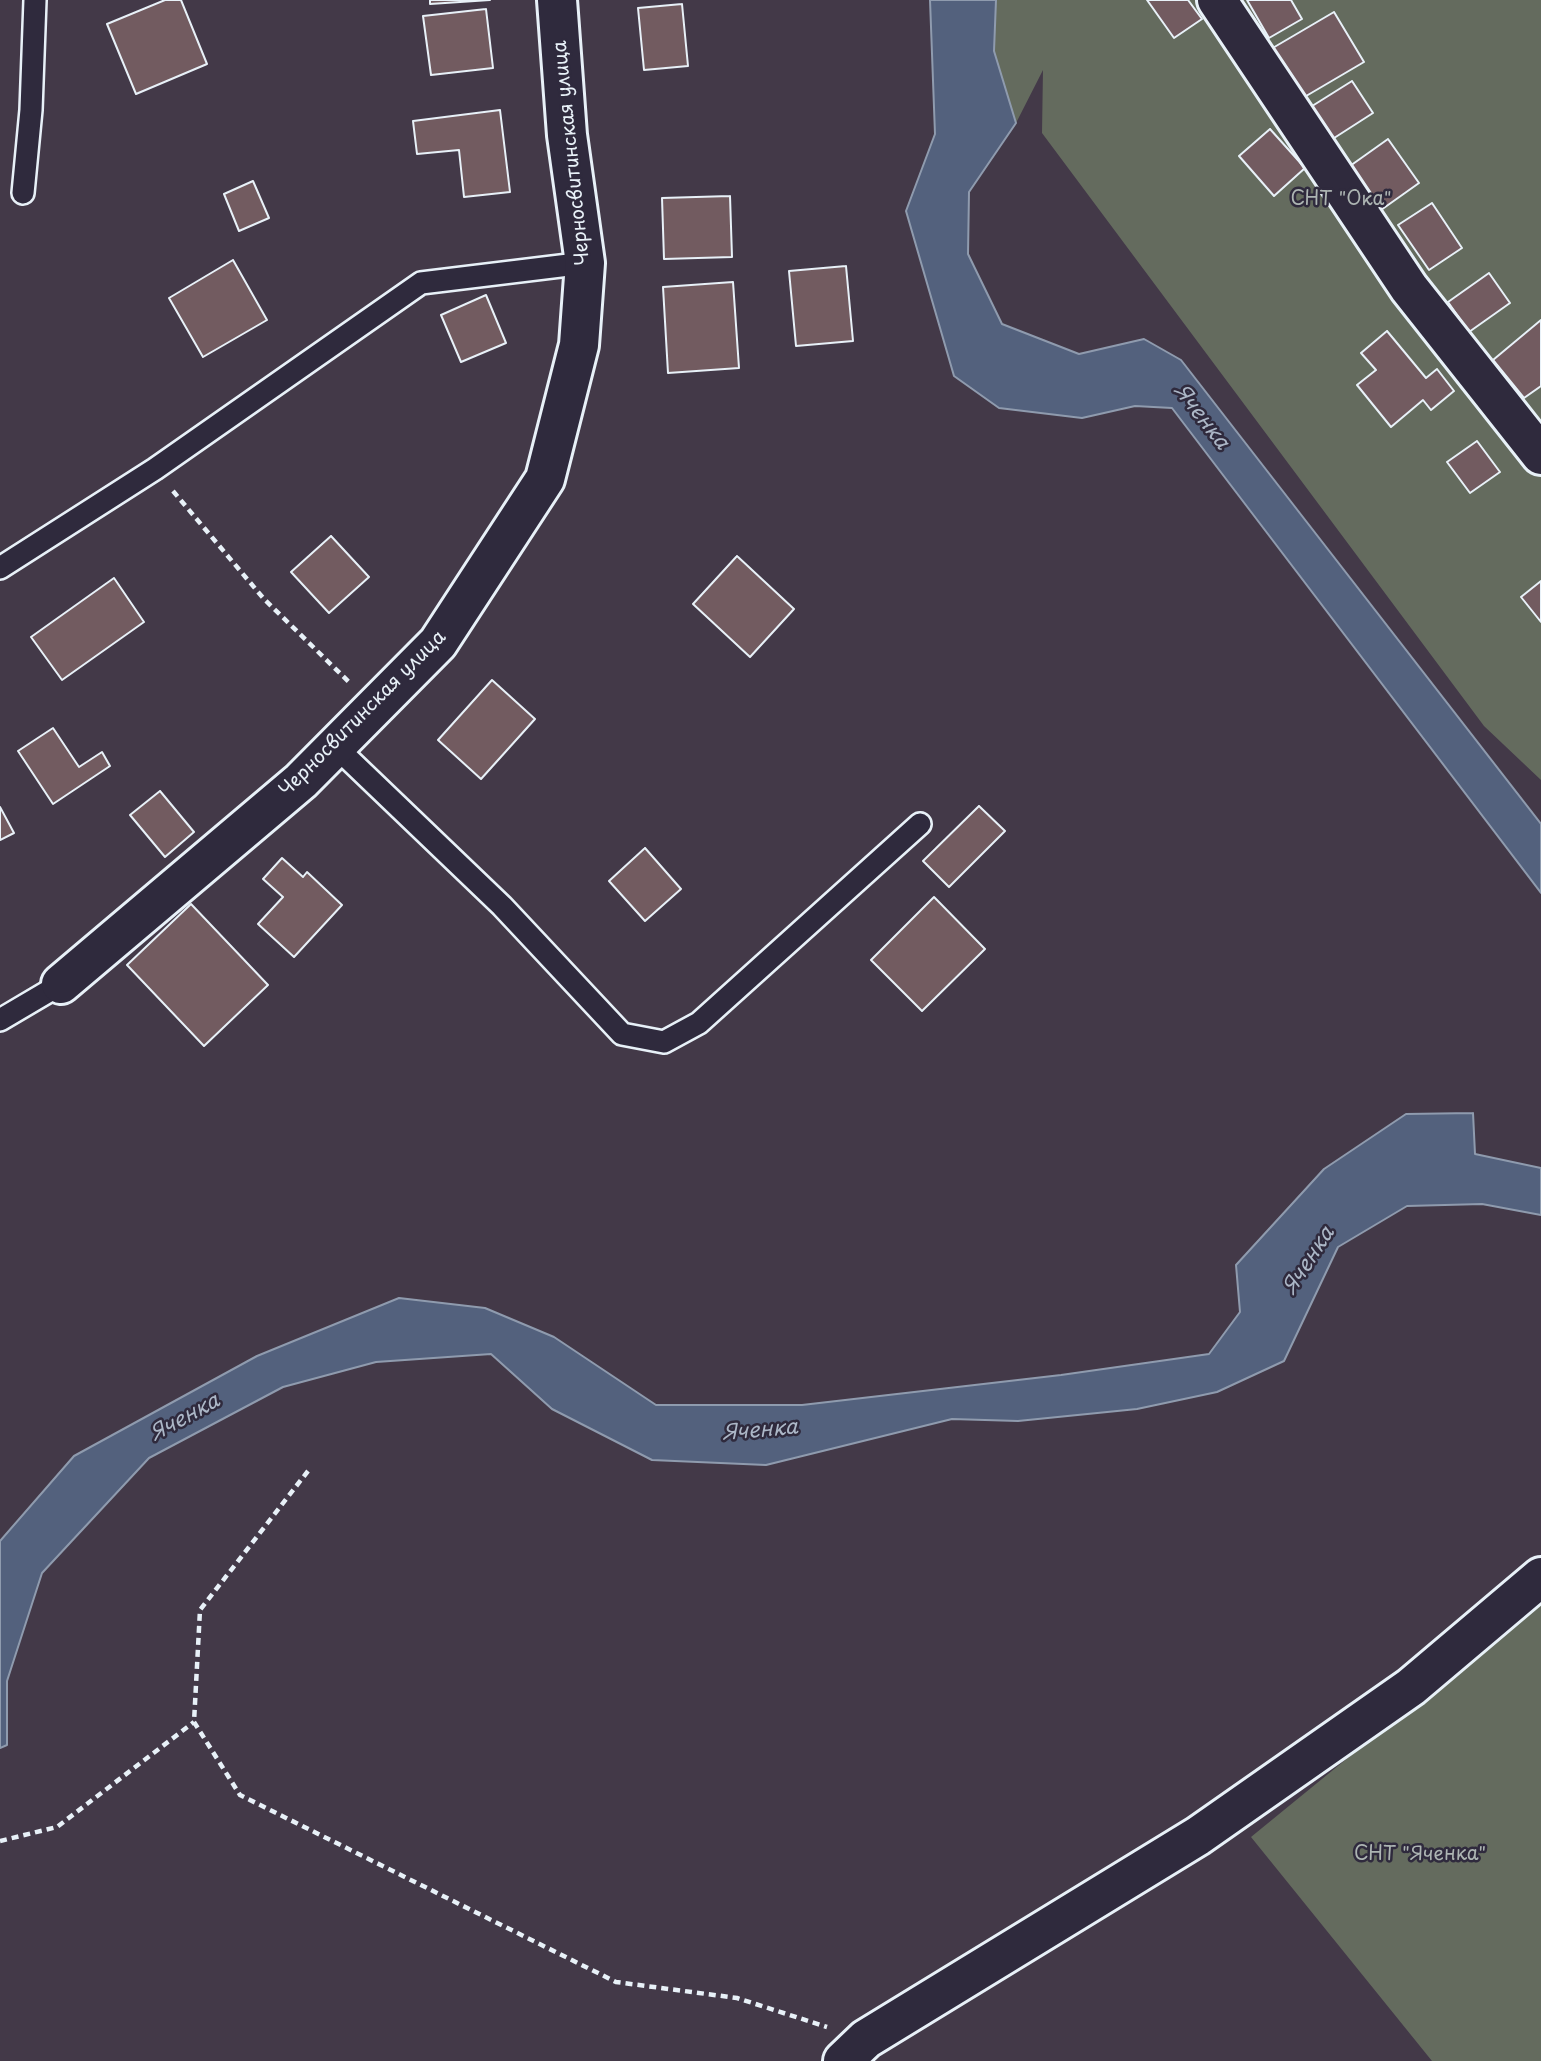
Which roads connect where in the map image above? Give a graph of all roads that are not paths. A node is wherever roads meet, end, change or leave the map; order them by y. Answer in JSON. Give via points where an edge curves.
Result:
{"nodes":[{"id":1,"x":35,"y":0,"type":"edge"},
{"id":2,"x":557,"y":0,"type":"edge"},
{"id":3,"x":1217,"y":0,"type":"edge"},
{"id":4,"x":23,"y":193,"type":"dead end"},
{"id":5,"x":585,"y":263,"type":"junction"},
{"id":6,"x":1541,"y":455,"type":"edge"},
{"id":7,"x":0,"y":568,"type":"edge"},
{"id":8,"x":335,"y":746,"type":"junction"},
{"id":9,"x":920,"y":824,"type":"dead end"},
{"id":10,"x":61,"y":984,"type":"joint"},
{"id":11,"x":0,"y":1020,"type":"edge"},
{"id":12,"x":1541,"y":1577,"type":"edge"},
{"id":13,"x":854,"y":2050,"type":"edge"}],
"edges":[{"from":1,"to":4,"type":"lane"},
{"from":2,"to":5,"type":"street","name":"Черносвитинская улица","via":[[567,135]]},
{"from":3,"to":6,"type":"street","via":[[1409,288]]},
{"from":5,"to":7,"type":"lane","via":[[421,283],[155,469]]},
{"from":5,"to":8,"type":"street","name":"Черносвитинская улица","via":[[579,345],[545,479],[438,643]]},
{"from":8,"to":9,"type":"lane","via":[[502,906],[622,1034],[664,1042],[699,1023]]},
{"from":8,"to":10,"type":"street","name":"Черносвитинская улица","via":[[301,781]]},
{"from":10,"to":11,"type":"lane"},
{"from":12,"to":13,"type":"street","via":[[1411,1687],[1198,1836]]}]}
